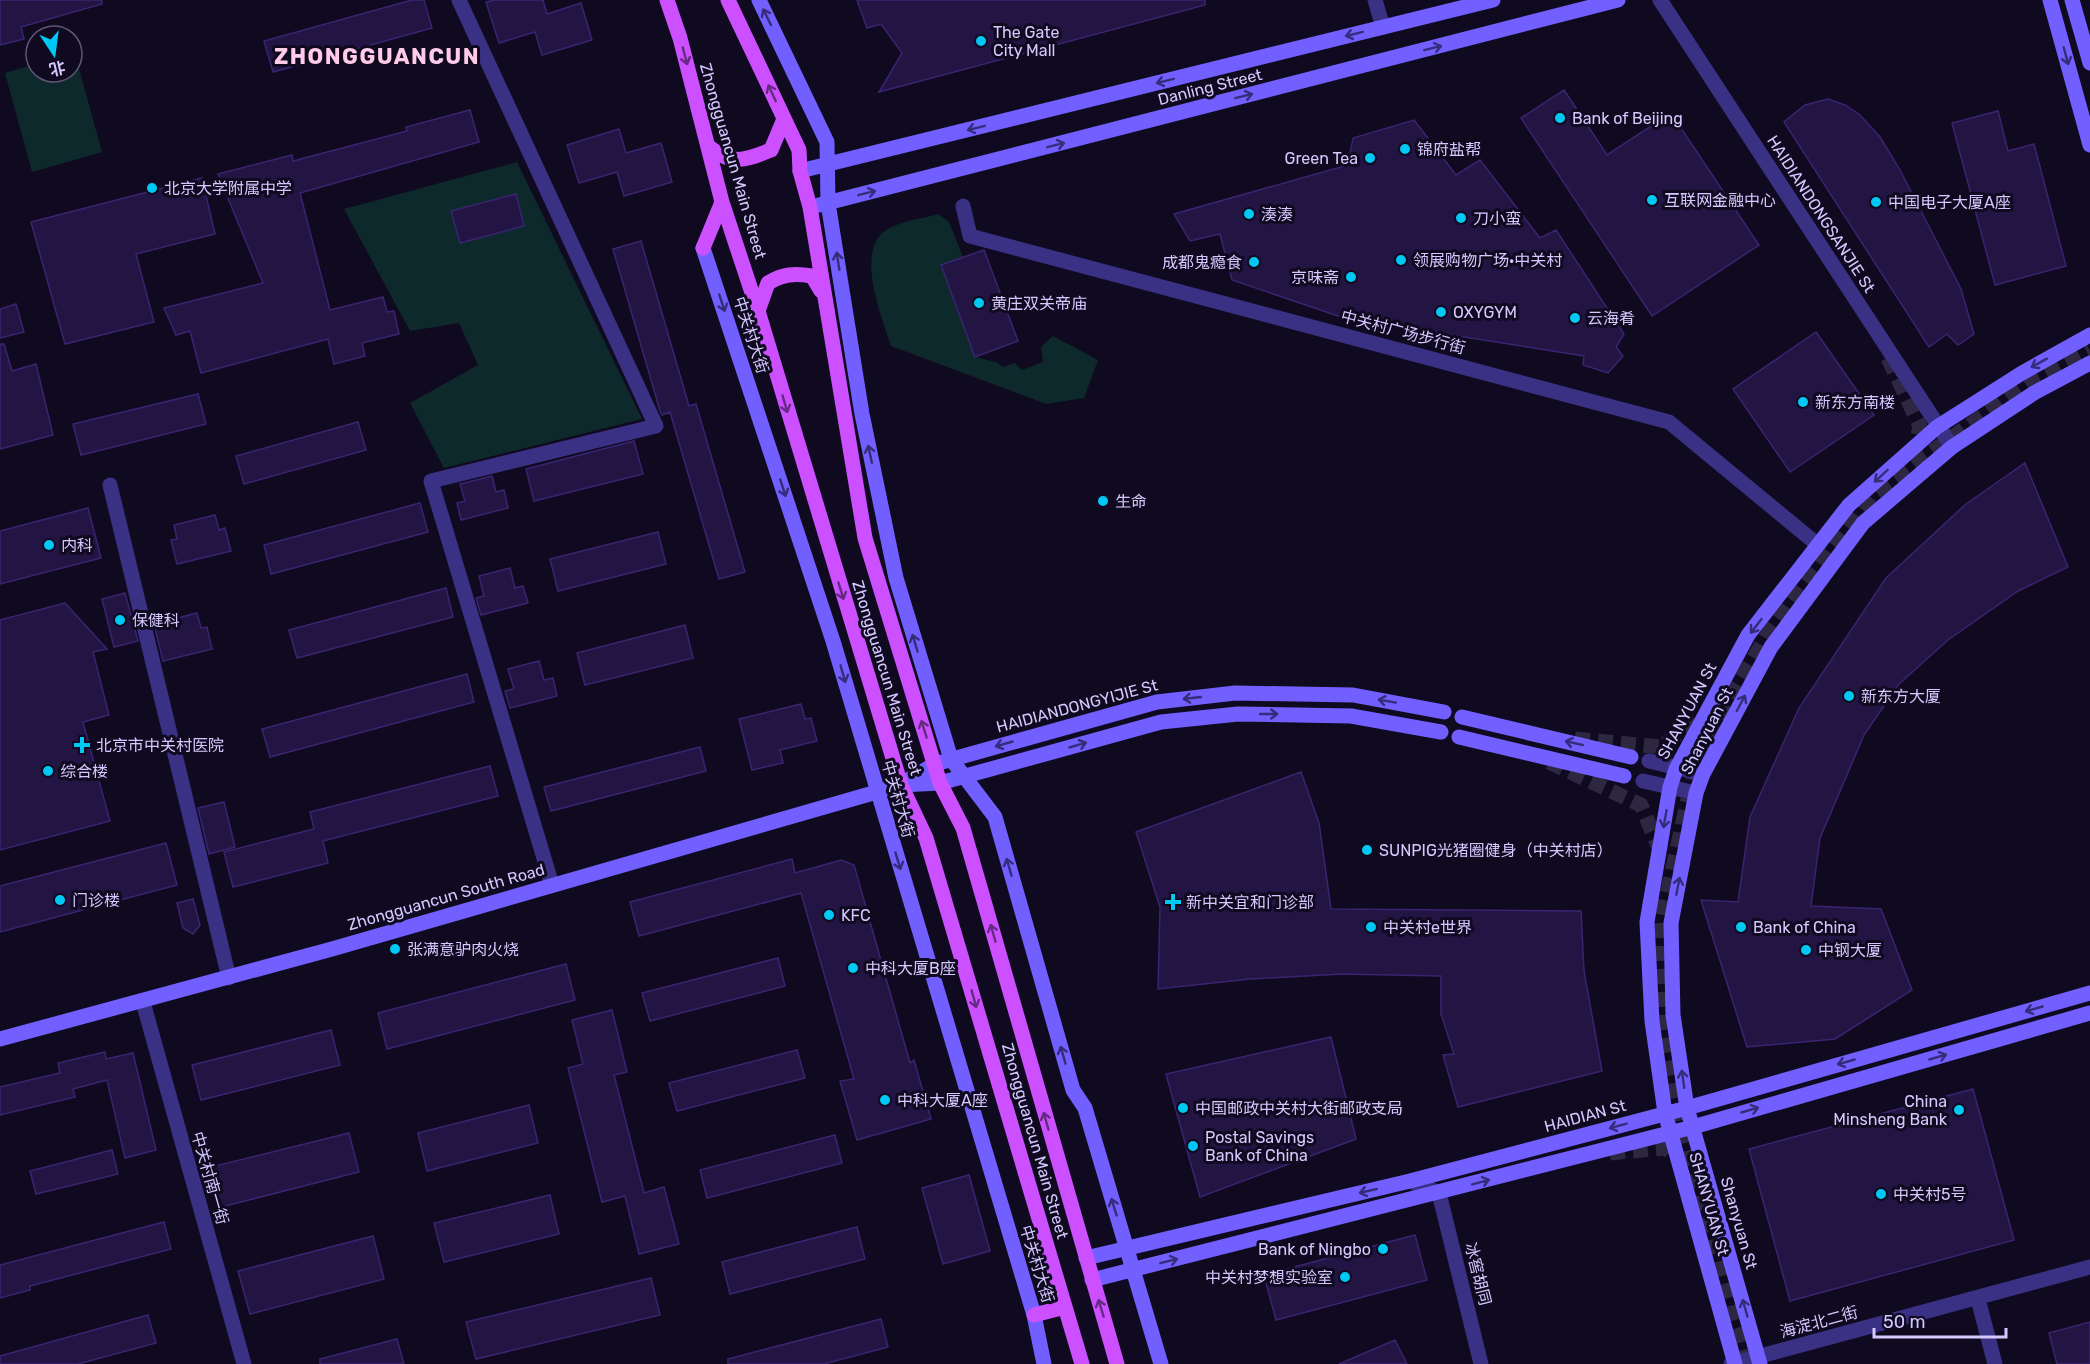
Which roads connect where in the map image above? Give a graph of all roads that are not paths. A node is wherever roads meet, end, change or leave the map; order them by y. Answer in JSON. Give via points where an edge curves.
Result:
{"nodes":[{"id":1,"x":459,"y":0,"type":"edge"},
{"id":2,"x":667,"y":0,"type":"edge"},
{"id":3,"x":728,"y":0,"type":"edge"},
{"id":4,"x":759,"y":0,"type":"edge"},
{"id":5,"x":1375,"y":0,"type":"edge"},
{"id":6,"x":1493,"y":0,"type":"edge"},
{"id":7,"x":1618,"y":0,"type":"edge"},
{"id":8,"x":1660,"y":0,"type":"edge"},
{"id":9,"x":2050,"y":0,"type":"edge"},
{"id":10,"x":2072,"y":0,"type":"edge"},
{"id":11,"x":1383,"y":27,"type":"junction"},
{"id":12,"x":2090,"y":63,"type":"edge"},
{"id":13,"x":784,"y":119,"type":"junction"},
{"id":14,"x":2090,"y":145,"type":"edge"},
{"id":15,"x":709,"y":147,"type":"junction"},
{"id":16,"x":827,"y":167,"type":"junction"},
{"id":17,"x":800,"y":171,"type":"junction"},
{"id":18,"x":722,"y":202,"type":"junction"},
{"id":19,"x":828,"y":203,"type":"junction"},
{"id":20,"x":963,"y":206,"type":"dead end"},
{"id":21,"x":810,"y":207,"type":"junction"},
{"id":22,"x":823,"y":293,"type":"junction"},
{"id":23,"x":758,"y":311,"type":"junction"},
{"id":24,"x":2090,"y":335,"type":"edge"},
{"id":25,"x":2090,"y":363,"type":"edge"},
{"id":26,"x":1937,"y":427,"type":"junction"},
{"id":27,"x":1952,"y":447,"type":"junction"},
{"id":28,"x":110,"y":485,"type":"dead end"},
{"id":29,"x":1818,"y":545,"type":"junction"},
{"id":30,"x":1444,"y":712,"type":"dead end"},
{"id":31,"x":1462,"y":717,"type":"dead end"},
{"id":32,"x":1441,"y":732,"type":"dead end"},
{"id":33,"x":1459,"y":737,"type":"dead end"},
{"id":34,"x":1631,"y":757,"type":"dead end"},
{"id":35,"x":951,"y":759,"type":"junction"},
{"id":36,"x":1649,"y":761,"type":"dead end"},
{"id":37,"x":935,"y":764,"type":"junction"},
{"id":38,"x":1676,"y":768,"type":"junction"},
{"id":39,"x":1703,"y":774,"type":"junction"},
{"id":40,"x":964,"y":777,"type":"junction"},
{"id":41,"x":1624,"y":777,"type":"dead end"},
{"id":42,"x":1643,"y":781,"type":"dead end"},
{"id":43,"x":940,"y":783,"type":"junction"},
{"id":44,"x":900,"y":785,"type":"junction"},
{"id":45,"x":1670,"y":787,"type":"junction"},
{"id":46,"x":877,"y":792,"type":"junction"},
{"id":47,"x":1696,"y":793,"type":"junction"},
{"id":48,"x":552,"y":885,"type":"junction"},
{"id":49,"x":229,"y":978,"type":"junction"},
{"id":50,"x":2090,"y":993,"type":"edge"},
{"id":51,"x":143,"y":1002,"type":"junction"},
{"id":52,"x":2090,"y":1013,"type":"edge"},
{"id":53,"x":0,"y":1039,"type":"edge"},
{"id":54,"x":1687,"y":1108,"type":"junction"},
{"id":55,"x":1665,"y":1113,"type":"junction"},
{"id":56,"x":1693,"y":1127,"type":"junction"},
{"id":57,"x":1670,"y":1131,"type":"junction"},
{"id":58,"x":1410,"y":1181,"type":"junction"},
{"id":59,"x":1439,"y":1193,"type":"junction"},
{"id":60,"x":1126,"y":1248,"type":"junction"},
{"id":61,"x":1086,"y":1258,"type":"junction"},
{"id":62,"x":2090,"y":1267,"type":"edge"},
{"id":63,"x":1133,"y":1270,"type":"junction"},
{"id":64,"x":1092,"y":1280,"type":"junction"},
{"id":65,"x":1978,"y":1299,"type":"junction"},
{"id":66,"x":1065,"y":1307,"type":"junction"},
{"id":67,"x":1034,"y":1315,"type":"junction"},
{"id":68,"x":1759,"y":1360,"type":"edge"},
{"id":69,"x":244,"y":1364,"type":"edge"},
{"id":70,"x":1044,"y":1364,"type":"edge"},
{"id":71,"x":1082,"y":1364,"type":"edge"},
{"id":72,"x":1117,"y":1364,"type":"edge"},
{"id":73,"x":1161,"y":1364,"type":"edge"},
{"id":74,"x":1481,"y":1364,"type":"edge"},
{"id":75,"x":1734,"y":1364,"type":"edge"},
{"id":76,"x":1995,"y":1364,"type":"edge"}],
"edges":[{"from":1,"to":48,"type":"street","via":[[656,426],[430,481]]},
{"from":2,"to":15,"type":"main road","name":"Zhongguancun Main Street","one_way":true},
{"from":13,"to":3,"type":"main road","name":"Zhongguancun Main Street","one_way":true},
{"from":16,"to":4,"type":"main road","one_way":true,"via":[[827,142]]},
{"from":5,"to":11,"type":"street"},
{"from":6,"to":11,"type":"main road","name":"Danling Street"},
{"from":19,"to":7,"type":"main road","name":"Danling Street","one_way":true},
{"from":8,"to":26,"type":"street","name":"HAIDIANDONGSANJIE St"},
{"from":9,"to":14,"type":"main road","one_way":true},
{"from":10,"to":12,"type":"main road"},
{"from":11,"to":16,"type":"main road","name":"Danling Street","one_way":true},
{"from":13,"to":15,"type":"main road","via":[[771,150],[743,161],[720,156]]},
{"from":13,"to":17,"type":"main road","name":"Zhongguancun Main Street","via":[[798,150]]},
{"from":15,"to":18,"type":"main road","name":"Zhongguancun Main Street"},
{"from":16,"to":17,"type":"main road","name":"Danling Street"},
{"from":16,"to":19,"type":"main road"},
{"from":17,"to":21,"type":"main road","name":"Zhongguancun Main Street"},
{"from":18,"to":23,"type":"main road","name":"Zhongguancun Main Street"},
{"from":18,"to":46,"type":"main road","name":"中关村大街","one_way":true,"via":[[704,248],[833,641]]},
{"from":19,"to":21,"type":"main road","name":"Danling Street"},
{"from":35,"to":19,"type":"main road","one_way":true,"via":[[884,529]]},
{"from":20,"to":29,"type":"street","name":"中关村广场步行街","via":[[970,236],[1669,422]]},
{"from":21,"to":22,"type":"main road","name":"Zhongguancun Main Street"},
{"from":22,"to":23,"type":"main road","via":[[812,276],[780,276],[768,283]]},
{"from":37,"to":22,"type":"main road","name":"Zhongguancun Main Street","one_way":true,"via":[[865,538]]},
{"from":23,"to":44,"type":"main road","name":"Zhongguancun Main Street","one_way":true},
{"from":24,"to":26,"type":"main road","name":"SHANYUAN St","one_way":true},
{"from":25,"to":27,"type":"main road","name":"Shanyuan St","via":[[2034,393]]},
{"from":26,"to":27,"type":"street","name":"HAIDIANDONGSANJIE St"},
{"from":26,"to":29,"type":"main road","name":"SHANYUAN St","one_way":true,"via":[[1849,505]]},
{"from":39,"to":27,"type":"main road","name":"Shanyuan St","one_way":true,"via":[[1771,647],[1863,523]]},
{"from":28,"to":49,"type":"street"},
{"from":29,"to":38,"type":"main road","name":"SHANYUAN St","one_way":true,"via":[[1748,635]]},
{"from":30,"to":35,"type":"main road","name":"HAIDIANDONGYIJIE St","one_way":true,"via":[[1353,695],[1235,693],[1157,702]]},
{"from":34,"to":31,"type":"main road","one_way":true},
{"from":40,"to":32,"type":"main road","one_way":true,"via":[[1161,722],[1238,714],[1351,716]]},
{"from":33,"to":41,"type":"main road"},
{"from":35,"to":37,"type":"main road","name":"HAIDIANDONGYIJIE St"},
{"from":35,"to":40,"type":"main road"},
{"from":36,"to":38,"type":"street"},
{"from":37,"to":43,"type":"main road","name":"Zhongguancun Main Street"},
{"from":37,"to":44,"type":"main road","name":"HAIDIANDONGYIJIE St"},
{"from":38,"to":39,"type":"street"},
{"from":38,"to":45,"type":"main road","name":"SHANYUAN St"},
{"from":39,"to":47,"type":"main road","name":"Shanyuan St"},
{"from":40,"to":43,"type":"main road"},
{"from":60,"to":40,"type":"main road","one_way":true,"via":[[1085,1108],[1073,1090],[994,817]]},
{"from":42,"to":45,"type":"street"},
{"from":43,"to":44,"type":"main road"},
{"from":61,"to":43,"type":"main road","name":"Zhongguancun Main Street","one_way":true,"via":[[963,828]]},
{"from":44,"to":46,"type":"main road","name":"Zhongguancun South Road"},
{"from":44,"to":66,"type":"main road","name":"Zhongguancun Main Street","one_way":true,"via":[[926,838]]},
{"from":45,"to":47,"type":"street"},
{"from":45,"to":55,"type":"main road","name":"SHANYUAN St","one_way":true,"via":[[1647,922],[1652,1021]]},
{"from":46,"to":48,"type":"main road","name":"Zhongguancun South Road"},
{"from":46,"to":67,"type":"main road","name":"中关村大街","one_way":true},
{"from":54,"to":47,"type":"main road","name":"Shanyuan St","one_way":true,"via":[[1673,1015],[1671,923]]},
{"from":48,"to":49,"type":"main road","name":"Zhongguancun South Road"},
{"from":49,"to":51,"type":"main road","name":"Zhongguancun South Road"},
{"from":50,"to":54,"type":"main road","name":"HAIDIAN St","one_way":true},
{"from":51,"to":53,"type":"main road","name":"Zhongguancun South Road"},
{"from":51,"to":69,"type":"street","name":"中关村南一街"},
{"from":56,"to":52,"type":"main road","one_way":true},
{"from":54,"to":55,"type":"main road","name":"HAIDIAN St"},
{"from":54,"to":56,"type":"main road","name":"Shanyuan St"},
{"from":55,"to":57,"type":"main road","name":"SHANYUAN St"},
{"from":55,"to":58,"type":"main road","name":"HAIDIAN St","one_way":true},
{"from":56,"to":57,"type":"main road"},
{"from":68,"to":56,"type":"main road","name":"Shanyuan St","one_way":true},
{"from":59,"to":57,"type":"main road","one_way":true},
{"from":57,"to":75,"type":"main road","name":"SHANYUAN St"},
{"from":58,"to":59,"type":"street"},
{"from":58,"to":60,"type":"main road","name":"HAIDIAN St","one_way":true},
{"from":63,"to":59,"type":"main road","one_way":true},
{"from":59,"to":74,"type":"street","name":"冰窖胡同"},
{"from":60,"to":61,"type":"main road","name":"HAIDIAN St"},
{"from":60,"to":63,"type":"main road"},
{"from":61,"to":64,"type":"main road","name":"Zhongguancun Main Street"},
{"from":62,"to":65,"type":"street","name":"海淀北二街"},
{"from":63,"to":64,"type":"main road"},
{"from":63,"to":73,"type":"main road"},
{"from":72,"to":64,"type":"main road","name":"Zhongguancun Main Street","one_way":true},
{"from":65,"to":68,"type":"street","name":"海淀北二街"},
{"from":65,"to":76,"type":"street"},
{"from":66,"to":67,"type":"main road"},
{"from":66,"to":71,"type":"main road","name":"Zhongguancun Main Street"},
{"from":67,"to":70,"type":"main road","name":"中关村大街"},
{"from":68,"to":75,"type":"street","name":"海淀北二街"}]}
